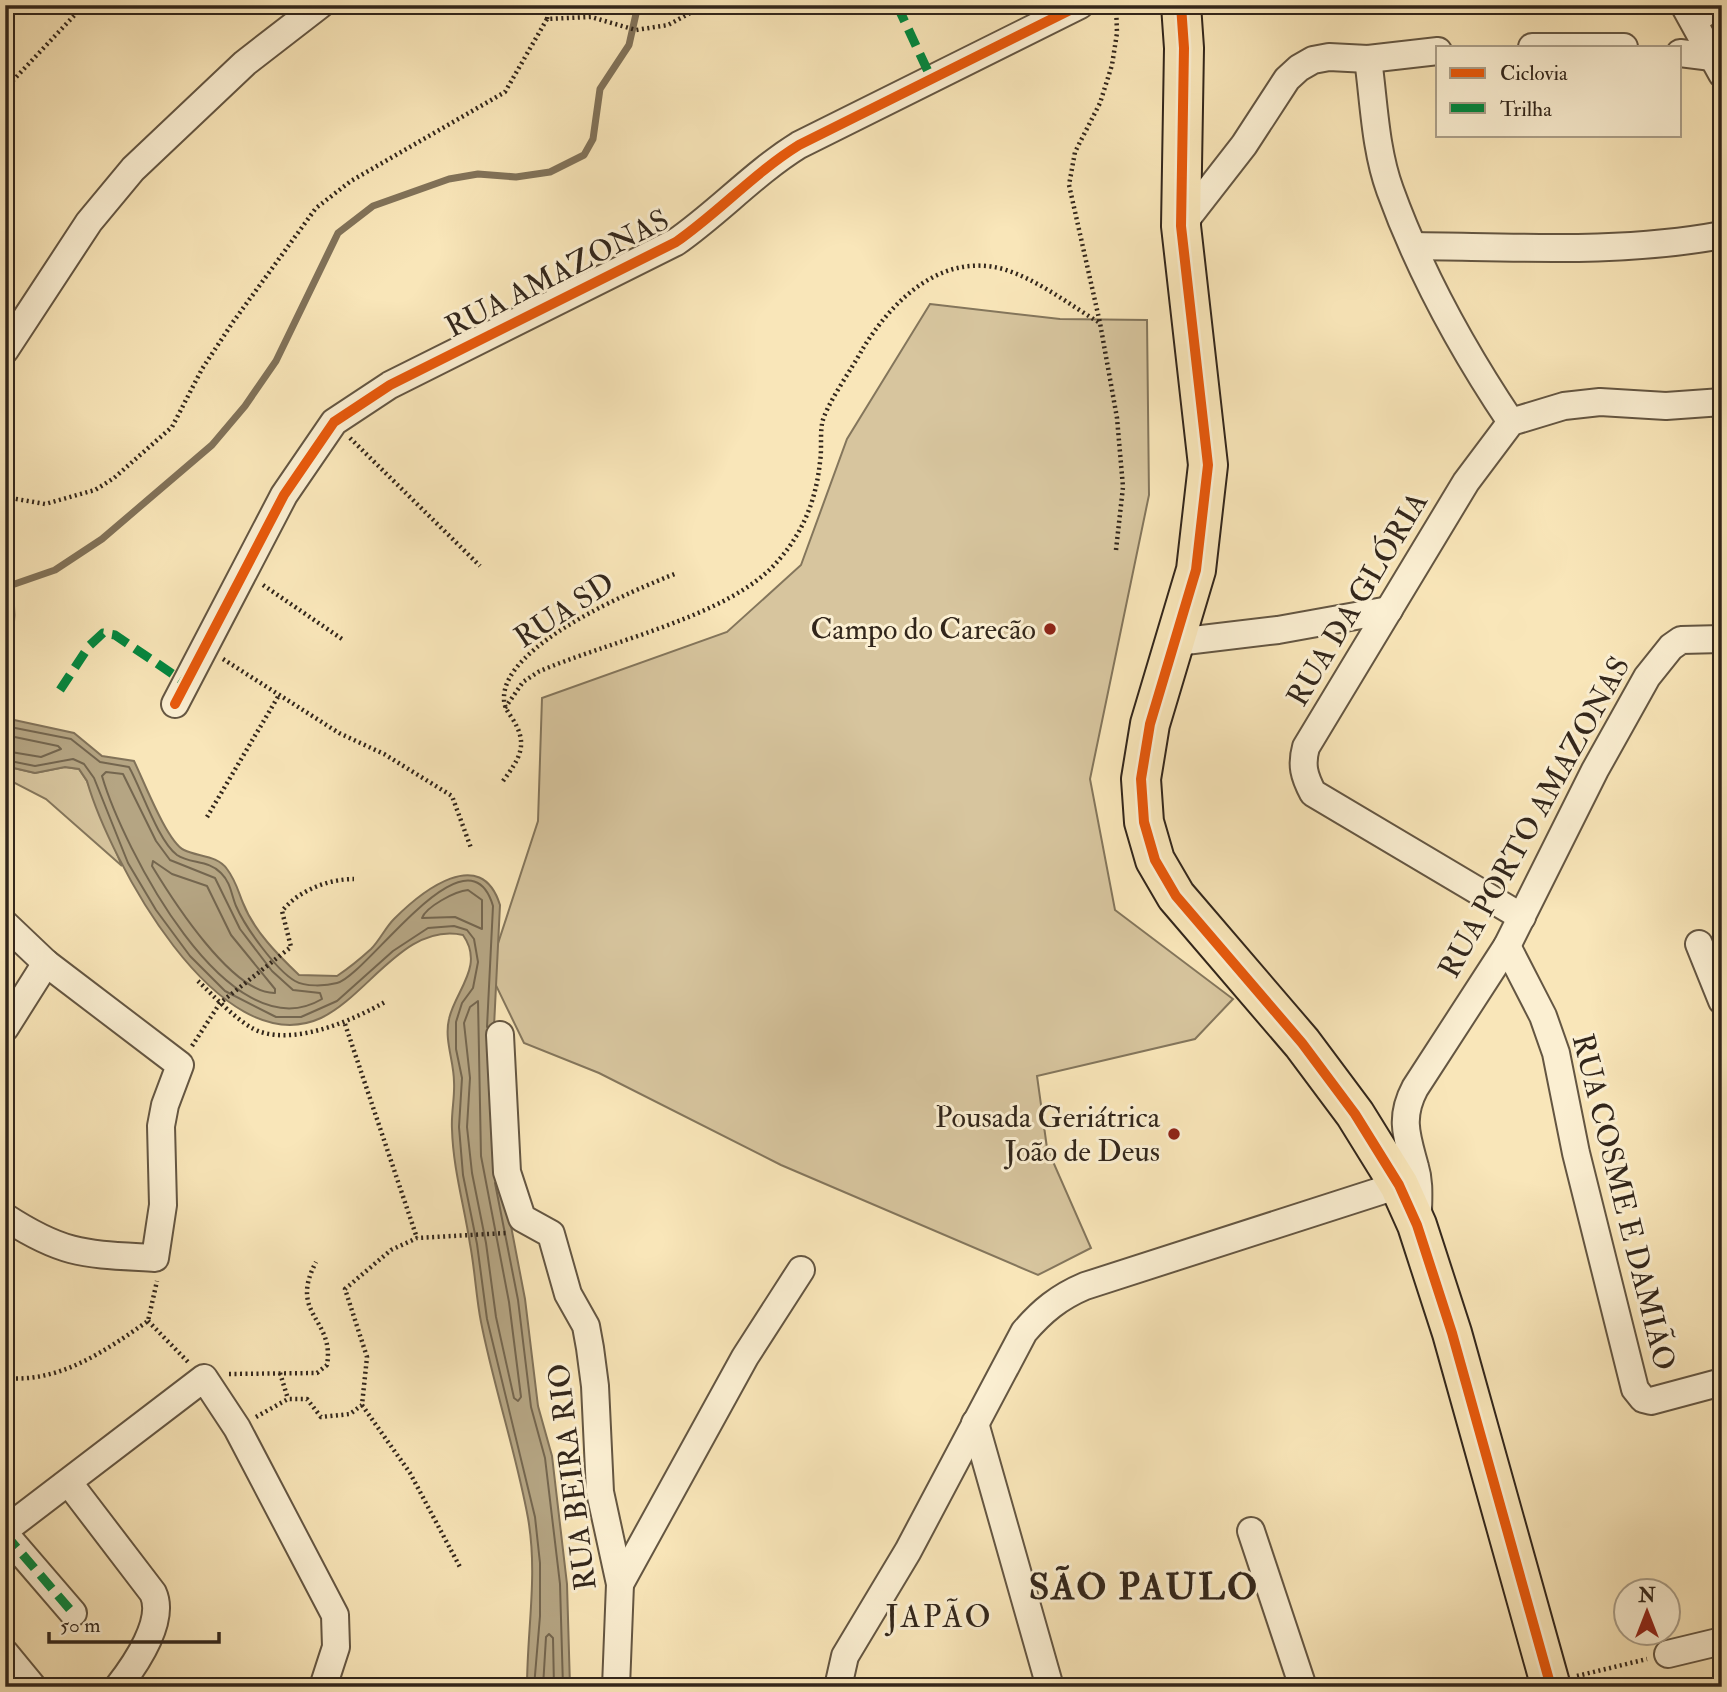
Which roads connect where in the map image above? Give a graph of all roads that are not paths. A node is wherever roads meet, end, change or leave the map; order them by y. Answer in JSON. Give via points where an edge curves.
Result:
{"nodes":[{"id":1,"x":320,"y":5,"type":"edge"},
{"id":2,"x":1080,"y":5,"type":"edge"},
{"id":3,"x":1181,"y":5,"type":"edge"},
{"id":4,"x":1716,"y":5,"type":"edge"},
{"id":5,"x":1689,"y":13,"type":"edge"},
{"id":6,"x":1436,"y":51,"type":"edge"},
{"id":7,"x":1682,"y":54,"type":"edge"},
{"id":8,"x":1368,"y":59,"type":"junction"},
{"id":9,"x":1717,"y":66,"type":"edge"},
{"id":10,"x":1181,"y":226,"type":"junction"},
{"id":11,"x":1722,"y":235,"type":"edge"},
{"id":12,"x":1414,"y":246,"type":"junction"},
{"id":13,"x":5,"y":350,"type":"edge"},
{"id":14,"x":1722,"y":402,"type":"edge"},
{"id":15,"x":1511,"y":422,"type":"junction"},
{"id":16,"x":1389,"y":610,"type":"junction"},
{"id":17,"x":1177,"y":642,"type":"junction"},
{"id":18,"x":1720,"y":642,"type":"edge"},
{"id":19,"x":175,"y":704,"type":"dead end"},
{"id":20,"x":1522,"y":917,"type":"junction"},
{"id":21,"x":5,"y":924,"type":"edge"},
{"id":22,"x":1699,"y":944,"type":"dead end"},
{"id":23,"x":1507,"y":946,"type":"junction"},
{"id":24,"x":46,"y":963,"type":"junction"},
{"id":25,"x":1722,"y":1001,"type":"edge"},
{"id":26,"x":5,"y":1028,"type":"edge"},
{"id":27,"x":500,"y":1035,"type":"dead end"},
{"id":28,"x":1399,"y":1185,"type":"junction"},
{"id":29,"x":5,"y":1217,"type":"edge"},
{"id":30,"x":1417,"y":1225,"type":"junction"},
{"id":31,"x":801,"y":1270,"type":"dead end"},
{"id":32,"x":1722,"y":1382,"type":"edge"},
{"id":33,"x":975,"y":1423,"type":"junction"},
{"id":34,"x":69,"y":1483,"type":"junction"},
{"id":35,"x":1251,"y":1531,"type":"dead end"},
{"id":36,"x":5,"y":1532,"type":"edge"},
{"id":37,"x":620,"y":1584,"type":"junction"},
{"id":38,"x":73,"y":1613,"type":"dead end"},
{"id":39,"x":1722,"y":1641,"type":"edge"},
{"id":40,"x":5,"y":1653,"type":"edge"},
{"id":41,"x":1668,"y":1654,"type":"road end"},
{"id":42,"x":1550,"y":1685,"type":"edge"},
{"id":43,"x":33,"y":1687,"type":"edge"},
{"id":44,"x":118,"y":1687,"type":"edge"},
{"id":45,"x":323,"y":1687,"type":"edge"},
{"id":46,"x":616,"y":1687,"type":"edge"},
{"id":47,"x":838,"y":1687,"type":"edge"},
{"id":48,"x":1049,"y":1687,"type":"edge"},
{"id":49,"x":1303,"y":1687,"type":"edge"}],
"edges":[{"from":1,"to":13,"type":"street","via":[[245,63],[133,169],[89,222]]},
{"from":2,"to":19,"type":"street","name":"RUA AMAZONAS","via":[[799,145],[676,242],[390,386],[334,422],[284,495]]},
{"from":3,"to":10,"type":"main road"},
{"from":4,"to":5,"type":"street"},
{"from":5,"to":9,"type":"street"},
{"from":6,"to":8,"type":"street"},
{"from":7,"to":9,"type":"street"},
{"from":8,"to":10,"type":"street","via":[[1329,57],[1298,68]]},
{"from":8,"to":12,"type":"street","via":[[1390,189]]},
{"from":10,"to":17,"type":"main road","via":[[1208,466],[1196,570]]},
{"from":11,"to":12,"type":"street","via":[[1631,247]]},
{"from":12,"to":15,"type":"street","via":[[1440,306]]},
{"from":14,"to":15,"type":"street","via":[[1666,406],[1588,403]]},
{"from":15,"to":16,"type":"street","name":"RUA DA GLÓRIA","via":[[1466,482]]},
{"from":16,"to":17,"type":"street"},
{"from":16,"to":20,"type":"street","name":"RUA DA GLÓRIA","via":[[1306,747],[1304,776],[1313,793]]},
{"from":17,"to":28,"type":"main road","via":[[1150,724],[1141,779],[1143,822],[1155,860],[1176,897],[1301,1043],[1355,1114]]},
{"from":18,"to":20,"type":"street","name":"RUA PORTO AMAZONAS","via":[[1681,640],[1647,677]]},
{"from":20,"to":23,"type":"street","name":"RUA PORTO AMAZONAS"},
{"from":21,"to":24,"type":"street"},
{"from":22,"to":25,"type":"street"},
{"from":23,"to":30,"type":"street","name":"RUA PORTO AMAZONAS","via":[[1407,1103],[1404,1133],[1419,1186]]},
{"from":23,"to":32,"type":"street","name":"RUA COSME E DAMIÃO","via":[[1543,1016],[1556,1054],[1635,1389],[1651,1401]]},
{"from":24,"to":26,"type":"street"},
{"from":24,"to":29,"type":"street","via":[[180,1065],[161,1126],[163,1205],[155,1258],[70,1251]]},
{"from":27,"to":37,"type":"street","name":"RUA BEIRA RIO","via":[[507,1172],[522,1218],[551,1234],[568,1294],[586,1326],[595,1386],[600,1492]]},
{"from":28,"to":30,"type":"main road"},
{"from":28,"to":33,"type":"street","via":[[1068,1293],[1041,1312],[1024,1332]]},
{"from":30,"to":42,"type":"main road","via":[[1452,1333]]},
{"from":31,"to":37,"type":"street","via":[[745,1357]]},
{"from":33,"to":47,"type":"street","via":[[908,1551],[845,1656]]},
{"from":33,"to":48,"type":"street"},
{"from":34,"to":36,"type":"street"},
{"from":34,"to":44,"type":"street","via":[[157,1603],[153,1626]]},
{"from":34,"to":45,"type":"street","via":[[204,1378],[237,1428],[335,1615],[336,1647]]},
{"from":35,"to":49,"type":"street"},
{"from":36,"to":38,"type":"street"},
{"from":37,"to":46,"type":"street","name":"RUA BEIRA RIO"},
{"from":39,"to":41,"type":"street"},
{"from":40,"to":43,"type":"street"}]}
